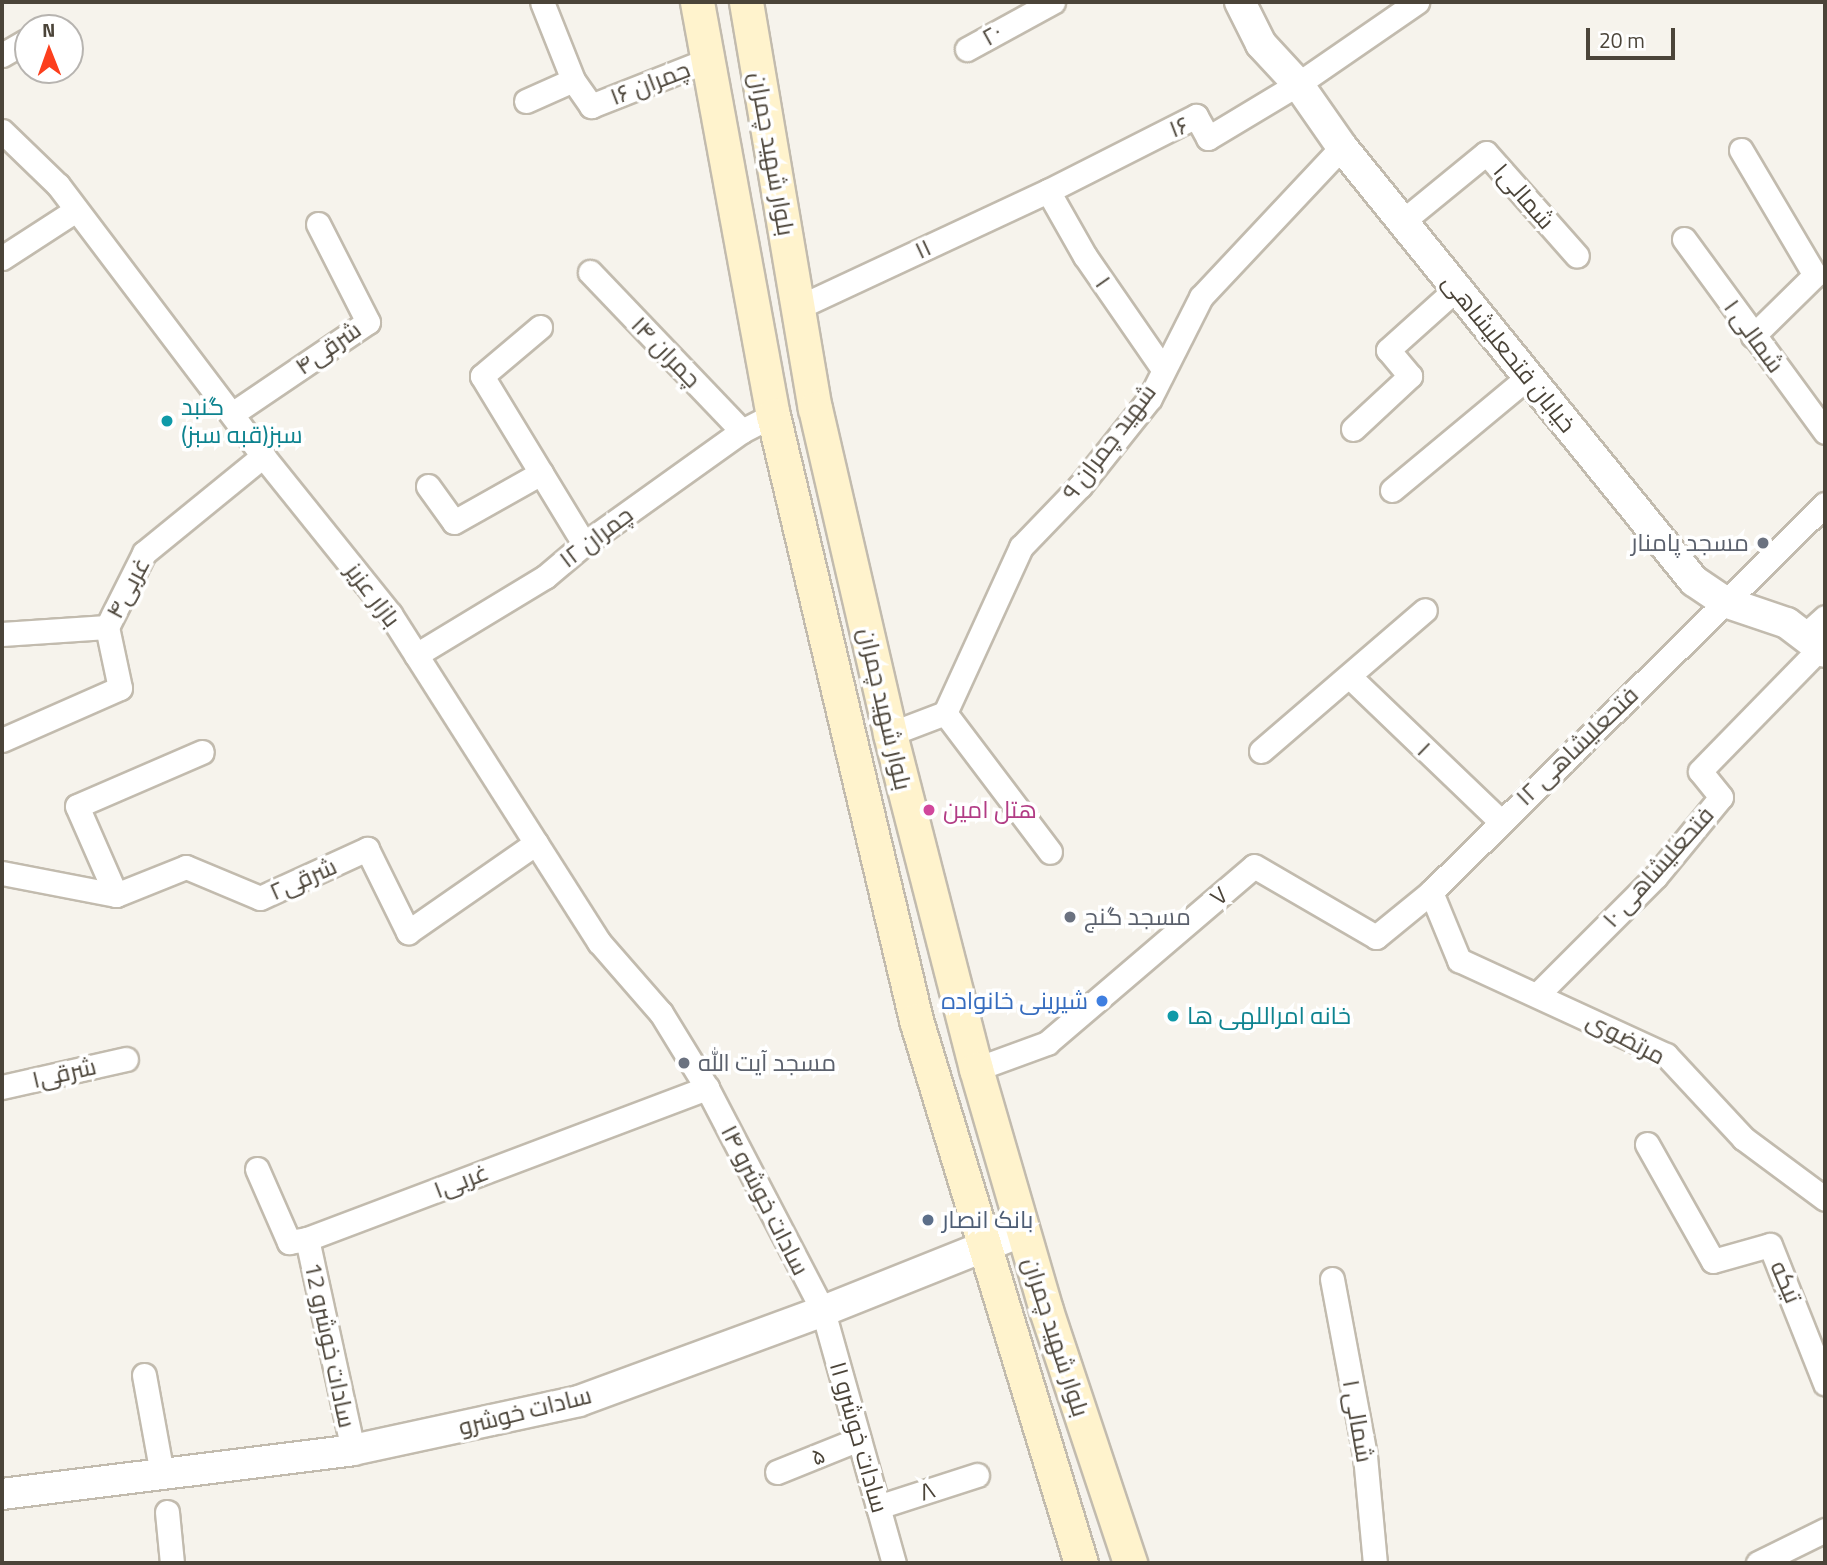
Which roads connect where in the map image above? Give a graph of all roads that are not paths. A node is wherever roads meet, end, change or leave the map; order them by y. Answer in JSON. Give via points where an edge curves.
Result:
{"nodes":[{"id":1,"x":542,"y":2,"type":"edge"},
{"id":2,"x":697,"y":2,"type":"edge"},
{"id":3,"x":746,"y":2,"type":"edge"},
{"id":4,"x":1053,"y":2,"type":"edge"},
{"id":5,"x":1240,"y":2,"type":"edge"},
{"id":6,"x":1417,"y":2,"type":"edge"},
{"id":7,"x":967,"y":49,"type":"dead end"},
{"id":8,"x":708,"y":60,"type":"junction"},
{"id":9,"x":573,"y":80,"type":"junction"},
{"id":10,"x":1298,"y":84,"type":"junction"},
{"id":11,"x":526,"y":101,"type":"dead end"},
{"id":12,"x":2,"y":131,"type":"edge"},
{"id":13,"x":1342,"y":147,"type":"junction"},
{"id":14,"x":1741,"y":150,"type":"dead end"},
{"id":15,"x":1048,"y":191,"type":"junction"},
{"id":16,"x":76,"y":210,"type":"junction"},
{"id":17,"x":1403,"y":221,"type":"junction"},
{"id":18,"x":318,"y":223,"type":"dead end"},
{"id":19,"x":1684,"y":239,"type":"dead end"},
{"id":20,"x":1577,"y":256,"type":"dead end"},
{"id":21,"x":2,"y":258,"type":"edge"},
{"id":22,"x":590,"y":272,"type":"dead end"},
{"id":23,"x":1457,"y":288,"type":"junction"},
{"id":24,"x":799,"y":306,"type":"junction"},
{"id":25,"x":540,"y":327,"type":"dead end"},
{"id":26,"x":1753,"y":335,"type":"junction"},
{"id":27,"x":1163,"y":369,"type":"junction"},
{"id":28,"x":1528,"y":377,"type":"junction"},
{"id":29,"x":815,"y":408,"type":"junction"},
{"id":30,"x":232,"y":414,"type":"junction"},
{"id":31,"x":773,"y":415,"type":"junction"},
{"id":32,"x":1353,"y":429,"type":"dead end"},
{"id":33,"x":742,"y":431,"type":"junction"},
{"id":34,"x":1825,"y":432,"type":"edge"},
{"id":35,"x":263,"y":456,"type":"junction"},
{"id":36,"x":541,"y":472,"type":"junction"},
{"id":37,"x":428,"y":486,"type":"dead end"},
{"id":38,"x":1391,"y":490,"type":"dead end"},
{"id":39,"x":1825,"y":504,"type":"edge"},
{"id":40,"x":584,"y":544,"type":"junction"},
{"id":41,"x":1725,"y":602,"type":"junction"},
{"id":42,"x":1425,"y":610,"type":"dead end"},
{"id":43,"x":107,"y":627,"type":"junction"},
{"id":44,"x":2,"y":634,"type":"edge"},
{"id":45,"x":1819,"y":638,"type":"edge"},
{"id":46,"x":416,"y":655,"type":"junction"},
{"id":47,"x":1349,"y":677,"type":"junction"},
{"id":48,"x":945,"y":713,"type":"junction"},
{"id":49,"x":890,"y":734,"type":"junction"},
{"id":50,"x":2,"y":740,"type":"edge"},
{"id":51,"x":1261,"y":751,"type":"dead end"},
{"id":52,"x":202,"y":752,"type":"dead end"},
{"id":53,"x":1500,"y":821,"type":"junction"},
{"id":54,"x":536,"y":843,"type":"junction"},
{"id":55,"x":1050,"y":852,"type":"dead end"},
{"id":56,"x":2,"y":873,"type":"edge"},
{"id":57,"x":1431,"y":892,"type":"junction"},
{"id":58,"x":116,"y":895,"type":"junction"},
{"id":59,"x":1539,"y":993,"type":"junction"},
{"id":60,"x":126,"y":1059,"type":"dead end"},
{"id":61,"x":976,"y":1069,"type":"junction"},
{"id":62,"x":2,"y":1087,"type":"edge"},
{"id":63,"x":707,"y":1088,"type":"junction"},
{"id":64,"x":1647,"y":1144,"type":"dead end"},
{"id":65,"x":257,"y":1169,"type":"dead end"},
{"id":66,"x":1825,"y":1199,"type":"edge"},
{"id":67,"x":1023,"y":1231,"type":"junction"},
{"id":68,"x":307,"y":1239,"type":"junction"},
{"id":69,"x":984,"y":1245,"type":"junction"},
{"id":70,"x":1332,"y":1279,"type":"dead end"},
{"id":71,"x":823,"y":1311,"type":"junction"},
{"id":72,"x":144,"y":1375,"type":"dead end"},
{"id":73,"x":1825,"y":1383,"type":"edge"},
{"id":74,"x":859,"y":1439,"type":"junction"},
{"id":75,"x":353,"y":1450,"type":"junction"},
{"id":76,"x":777,"y":1472,"type":"dead end"},
{"id":77,"x":162,"y":1474,"type":"junction"},
{"id":78,"x":977,"y":1475,"type":"dead end"},
{"id":79,"x":2,"y":1494,"type":"edge"},
{"id":80,"x":878,"y":1507,"type":"junction"},
{"id":81,"x":167,"y":1512,"type":"dead end"},
{"id":82,"x":1825,"y":1530,"type":"edge"},
{"id":83,"x":172,"y":1563,"type":"edge"},
{"id":84,"x":894,"y":1563,"type":"edge"},
{"id":85,"x":1081,"y":1563,"type":"edge"},
{"id":86,"x":1130,"y":1563,"type":"edge"},
{"id":87,"x":1376,"y":1563,"type":"edge"},
{"id":88,"x":1758,"y":1563,"type":"edge"}],
"edges":[{"from":1,"to":9,"type":"street"},
{"from":2,"to":8,"type":"main road","name":"بلوار شهید چمران"},
{"from":3,"to":24,"type":"main road","name":"بلوار شهید چمران"},
{"from":4,"to":7,"type":"street","name":"۲۰"},
{"from":5,"to":10,"type":"street","name":"خیابان فتحعلیشاهی","via":[[1261,44]]},
{"from":6,"to":10,"type":"street"},
{"from":8,"to":9,"type":"street","name":"چمران ۱۶","via":[[591,106]]},
{"from":8,"to":31,"type":"main road","name":"بلوار شهید چمران"},
{"from":9,"to":11,"type":"street"},
{"from":10,"to":13,"type":"street","name":"خیابان فتحعلیشاهی"},
{"from":10,"to":15,"type":"street","name":"۱۶","via":[[1208,138],[1196,116]]},
{"from":12,"to":16,"type":"street","name":"بازار عزیز","via":[[58,185]]},
{"from":13,"to":17,"type":"street","name":"خیابان فتحعلیشاهی"},
{"from":13,"to":27,"type":"street","name":"شهید چمران ۹","via":[[1201,297]]},
{"from":14,"to":26,"type":"street","via":[[1815,275]]},
{"from":15,"to":24,"type":"street","name":"۱۱"},
{"from":15,"to":27,"type":"street","name":"۱","via":[[1085,256]]},
{"from":16,"to":21,"type":"street"},
{"from":16,"to":30,"type":"street","name":"بازار عزیز"},
{"from":17,"to":20,"type":"street","name":"شمالی۱","via":[[1486,153]]},
{"from":17,"to":23,"type":"street","name":"خیابان فتحعلیشاهی"},
{"from":18,"to":30,"type":"street","name":"شرقی۴","via":[[368,322]]},
{"from":19,"to":26,"type":"street","name":"۱ شمالی"},
{"from":22,"to":33,"type":"street","name":"چمران ۱۴"},
{"from":23,"to":28,"type":"street","name":"خیابان فتحعلیشاهی"},
{"from":23,"to":32,"type":"street","via":[[1388,350],[1410,376]]},
{"from":24,"to":29,"type":"main road","name":"بلوار شهید چمران"},
{"from":25,"to":36,"type":"street","via":[[482,376]]},
{"from":26,"to":34,"type":"street","name":"۱ شمالی"},
{"from":27,"to":48,"type":"street","name":"شهید چمران ۹","via":[[1150,398],[1080,486],[1021,547]]},
{"from":28,"to":38,"type":"street"},
{"from":28,"to":41,"type":"street","name":"خیابان فتحعلیشاهی","via":[[1694,581]]},
{"from":29,"to":31,"type":"main road"},
{"from":29,"to":49,"type":"main road","name":"بلوار شهید چمران"},
{"from":30,"to":35,"type":"street","name":"بازار عزیز"},
{"from":31,"to":33,"type":"street","name":"چمران ۱۲"},
{"from":31,"to":69,"type":"main road","name":"بلوار شهید چمران","via":[[916,1020]]},
{"from":33,"to":40,"type":"street","name":"چمران ۱۲"},
{"from":35,"to":43,"type":"street","name":"غربی۴","via":[[144,553]]},
{"from":35,"to":46,"type":"street","name":"بازار عزیز","via":[[390,614]]},
{"from":36,"to":37,"type":"street","via":[[454,522]]},
{"from":36,"to":40,"type":"street"},
{"from":39,"to":41,"type":"street","name":"فتحعلیشاهی ۱۲"},
{"from":40,"to":46,"type":"street","name":"چمران ۱۲","via":[[545,577]]},
{"from":41,"to":45,"type":"street","name":"خیابان فتحعلیشاهی"},
{"from":41,"to":53,"type":"street","name":"فتحعلیشاهی ۱۲"},
{"from":42,"to":47,"type":"street"},
{"from":43,"to":44,"type":"street","name":"غربی۴"},
{"from":43,"to":50,"type":"street","via":[[120,688]]},
{"from":45,"to":59,"type":"street","name":"فتحعلیشاهی ۱۰","via":[[1700,771],[1721,797],[1657,876]]},
{"from":46,"to":54,"type":"street","name":"بازار عزیز"},
{"from":47,"to":51,"type":"street"},
{"from":47,"to":53,"type":"street","name":"۱"},
{"from":48,"to":49,"type":"street"},
{"from":48,"to":55,"type":"street"},
{"from":49,"to":61,"type":"main road","name":"بلوار شهید چمران"},
{"from":52,"to":58,"type":"street","via":[[77,806]]},
{"from":53,"to":57,"type":"street","name":"فتحعلیشاهی ۱۲"},
{"from":54,"to":58,"type":"street","name":"شرقی۲","via":[[408,932],[367,849],[260,898],[186,867]]},
{"from":54,"to":63,"type":"street","name":"بازار عزیز","via":[[599,942],[661,1013]]},
{"from":56,"to":58,"type":"street"},
{"from":57,"to":59,"type":"street","name":"مرتضوی","via":[[1459,960]]},
{"from":57,"to":61,"type":"street","name":"۷","via":[[1376,937],[1254,866],[1047,1043]]},
{"from":59,"to":66,"type":"street","name":"مرتضوی","via":[[1666,1055],[1743,1138]]},
{"from":60,"to":62,"type":"street","name":"شرقی۱"},
{"from":61,"to":67,"type":"main road","name":"بلوار شهید چمران"},
{"from":63,"to":68,"type":"street","name":"غربی۱"},
{"from":63,"to":71,"type":"street","name":"سادات خوشرو ۱۴"},
{"from":64,"to":73,"type":"street","name":"تیکه","via":[[1713,1261],[1770,1245]]},
{"from":65,"to":68,"type":"street","via":[[289,1242]]},
{"from":67,"to":69,"type":"street","name":"سادات خوشرو"},
{"from":67,"to":86,"type":"main road","name":"بلوار شهید چمران"},
{"from":68,"to":75,"type":"street","name":"سادات خوشرو 12"},
{"from":69,"to":71,"type":"street","name":"سادات خوشرو"},
{"from":69,"to":85,"type":"main road","name":"بلوار شهید چمران"},
{"from":70,"to":87,"type":"street","name":"شمالی ۱","via":[[1365,1456]]},
{"from":71,"to":74,"type":"street","name":"سادات خوشرو ۱۱"},
{"from":71,"to":75,"type":"street","name":"سادات خوشرو","via":[[579,1401]]},
{"from":72,"to":77,"type":"street"},
{"from":74,"to":76,"type":"street","name":"۵"},
{"from":74,"to":80,"type":"street","name":"سادات خوشرو ۱۱"},
{"from":75,"to":77,"type":"street","name":"سادات خوشرو"},
{"from":77,"to":79,"type":"street","name":"سادات خوشرو"},
{"from":78,"to":80,"type":"street","name":"۸"},
{"from":80,"to":84,"type":"street","name":"سادات خوشرو ۱۱"},
{"from":81,"to":83,"type":"street"},
{"from":82,"to":88,"type":"street"}]}
